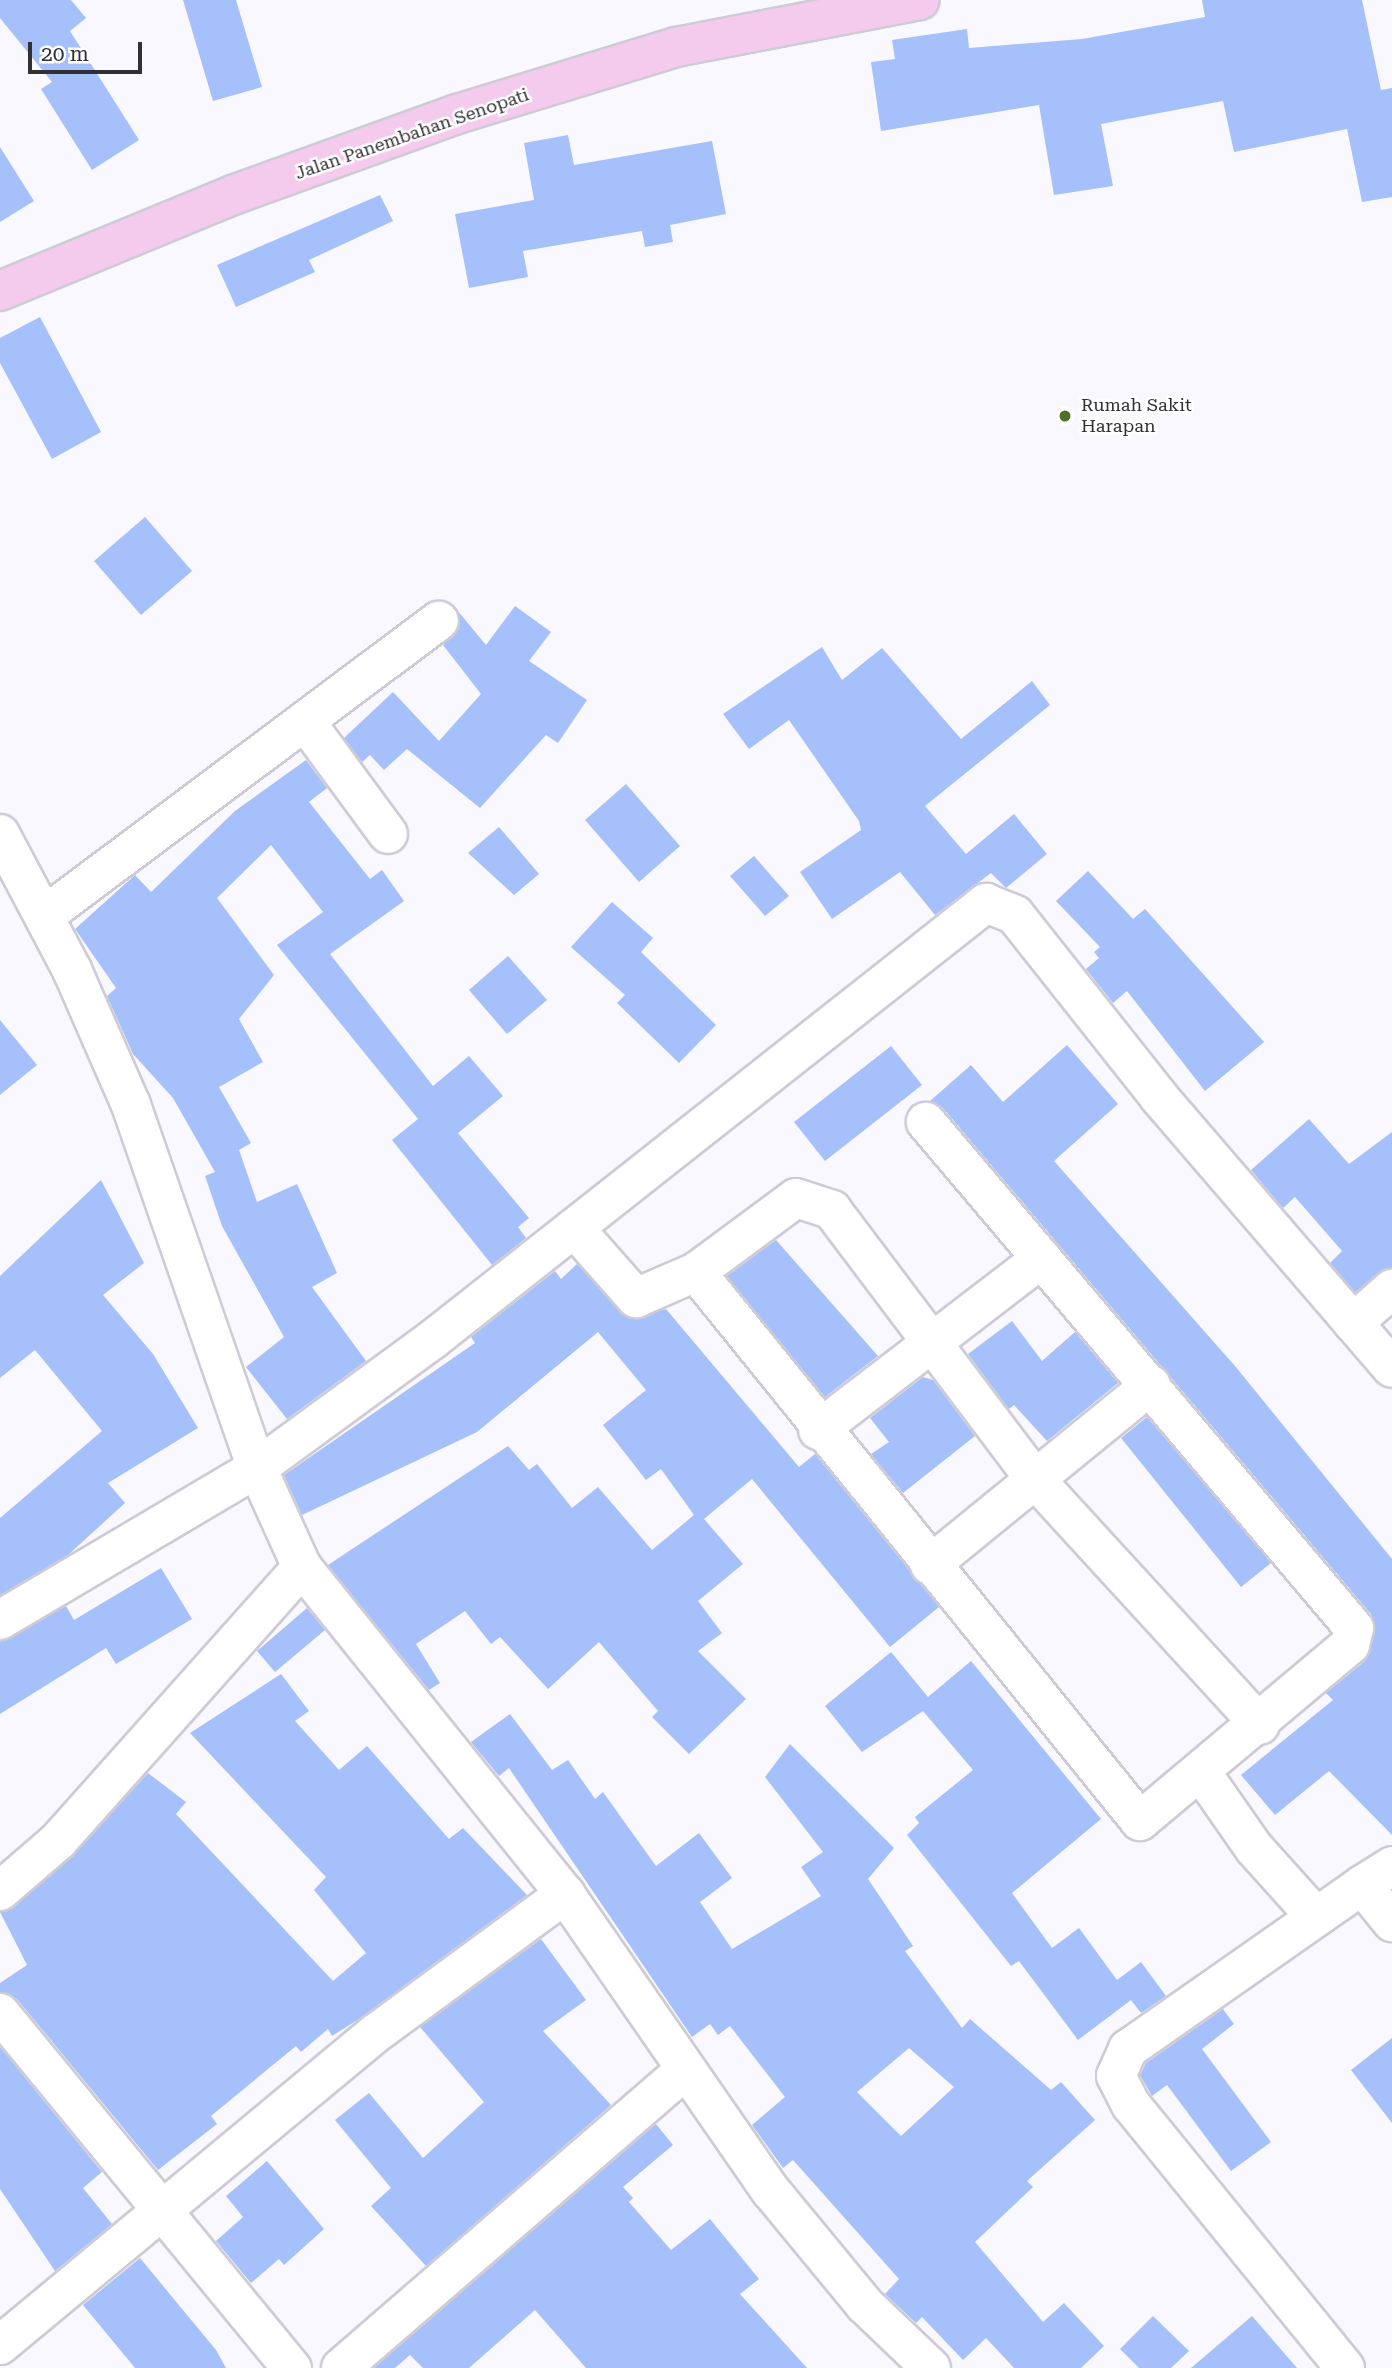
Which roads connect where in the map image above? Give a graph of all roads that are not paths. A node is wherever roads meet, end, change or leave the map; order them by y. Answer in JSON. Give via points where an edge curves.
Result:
{"nodes":[{"id":1,"x":919,"y":0,"type":"edge"},
{"id":2,"x":847,"y":7,"type":"edge"},
{"id":3,"x":0,"y":290,"type":"edge"},
{"id":4,"x":439,"y":621,"type":"dead end"},
{"id":5,"x":305,"y":721,"type":"junction"},
{"id":6,"x":0,"y":834,"type":"edge"},
{"id":7,"x":388,"y":834,"type":"dead end"},
{"id":8,"x":44,"y":916,"type":"junction"},
{"id":9,"x":926,"y":1122,"type":"dead end"},
{"id":10,"x":574,"y":1228,"type":"junction"},
{"id":11,"x":1042,"y":1258,"type":"junction"},
{"id":12,"x":696,"y":1272,"type":"junction"},
{"id":13,"x":1392,"y":1289,"type":"edge"},
{"id":14,"x":1353,"y":1323,"type":"junction"},
{"id":15,"x":926,"y":1342,"type":"junction"},
{"id":16,"x":1392,"y":1368,"type":"edge"},
{"id":17,"x":1151,"y":1385,"type":"junction"},
{"id":18,"x":818,"y":1430,"type":"junction"},
{"id":19,"x":257,"y":1468,"type":"junction"},
{"id":20,"x":1034,"y":1477,"type":"junction"},
{"id":21,"x":930,"y":1565,"type":"junction"},
{"id":22,"x":302,"y":1567,"type":"junction"},
{"id":23,"x":0,"y":1620,"type":"edge"},
{"id":24,"x":1260,"y":1726,"type":"junction"},
{"id":25,"x":1201,"y":1772,"type":"junction"},
{"id":26,"x":1377,"y":1876,"type":"edge"},
{"id":27,"x":0,"y":1891,"type":"edge"},
{"id":28,"x":565,"y":1894,"type":"junction"},
{"id":29,"x":1316,"y":1917,"type":"junction"},
{"id":30,"x":1392,"y":1922,"type":"edge"},
{"id":31,"x":0,"y":2013,"type":"edge"},
{"id":32,"x":684,"y":2071,"type":"junction"},
{"id":33,"x":162,"y":2212,"type":"junction"},
{"id":34,"x":0,"y":2345,"type":"edge"},
{"id":35,"x":292,"y":2368,"type":"edge"},
{"id":36,"x":341,"y":2368,"type":"edge"},
{"id":37,"x":931,"y":2368,"type":"edge"},
{"id":38,"x":1345,"y":2368,"type":"edge"}],
"edges":[{"from":1,"to":2,"type":"main road","name":"Jalan Panembahan Senopati"},
{"from":2,"to":3,"type":"main road","name":"Jalan Panembahan Senopati","via":[[676,47],[457,114]]},
{"from":4,"to":5,"type":"street"},
{"from":5,"to":7,"type":"street"},
{"from":5,"to":8,"type":"street"},
{"from":6,"to":8,"type":"street"},
{"from":8,"to":19,"type":"street","via":[[131,1105]]},
{"from":9,"to":11,"type":"street"},
{"from":10,"to":12,"type":"street","via":[[636,1298]]},
{"from":10,"to":14,"type":"street","via":[[978,906],[996,904],[1015,915],[1159,1097]]},
{"from":10,"to":19,"type":"street"},
{"from":11,"to":15,"type":"street"},
{"from":11,"to":17,"type":"street"},
{"from":12,"to":15,"type":"street","via":[[786,1203],[808,1198],[832,1210]]},
{"from":12,"to":18,"type":"street"},
{"from":13,"to":14,"type":"street"},
{"from":14,"to":16,"type":"street"},
{"from":15,"to":18,"type":"street"},
{"from":15,"to":20,"type":"street"},
{"from":17,"to":20,"type":"street"},
{"from":17,"to":24,"type":"street","via":[[1354,1628],[1350,1645]]},
{"from":18,"to":21,"type":"street"},
{"from":19,"to":22,"type":"street"},
{"from":19,"to":23,"type":"street"},
{"from":20,"to":21,"type":"street"},
{"from":20,"to":24,"type":"street"},
{"from":21,"to":25,"type":"street","via":[[1140,1821]]},
{"from":22,"to":27,"type":"street","via":[[51,1848]]},
{"from":22,"to":28,"type":"street"},
{"from":24,"to":25,"type":"street"},
{"from":25,"to":29,"type":"street","via":[[1254,1848]]},
{"from":26,"to":29,"type":"street"},
{"from":26,"to":30,"type":"street"},
{"from":28,"to":32,"type":"street"},
{"from":28,"to":33,"type":"street","via":[[376,2033]]},
{"from":29,"to":38,"type":"street","via":[[1128,2049],[1116,2082]]},
{"from":31,"to":33,"type":"street"},
{"from":32,"to":36,"type":"street"},
{"from":32,"to":37,"type":"street","via":[[864,2305]]},
{"from":33,"to":34,"type":"street"},
{"from":33,"to":35,"type":"street"}]}
